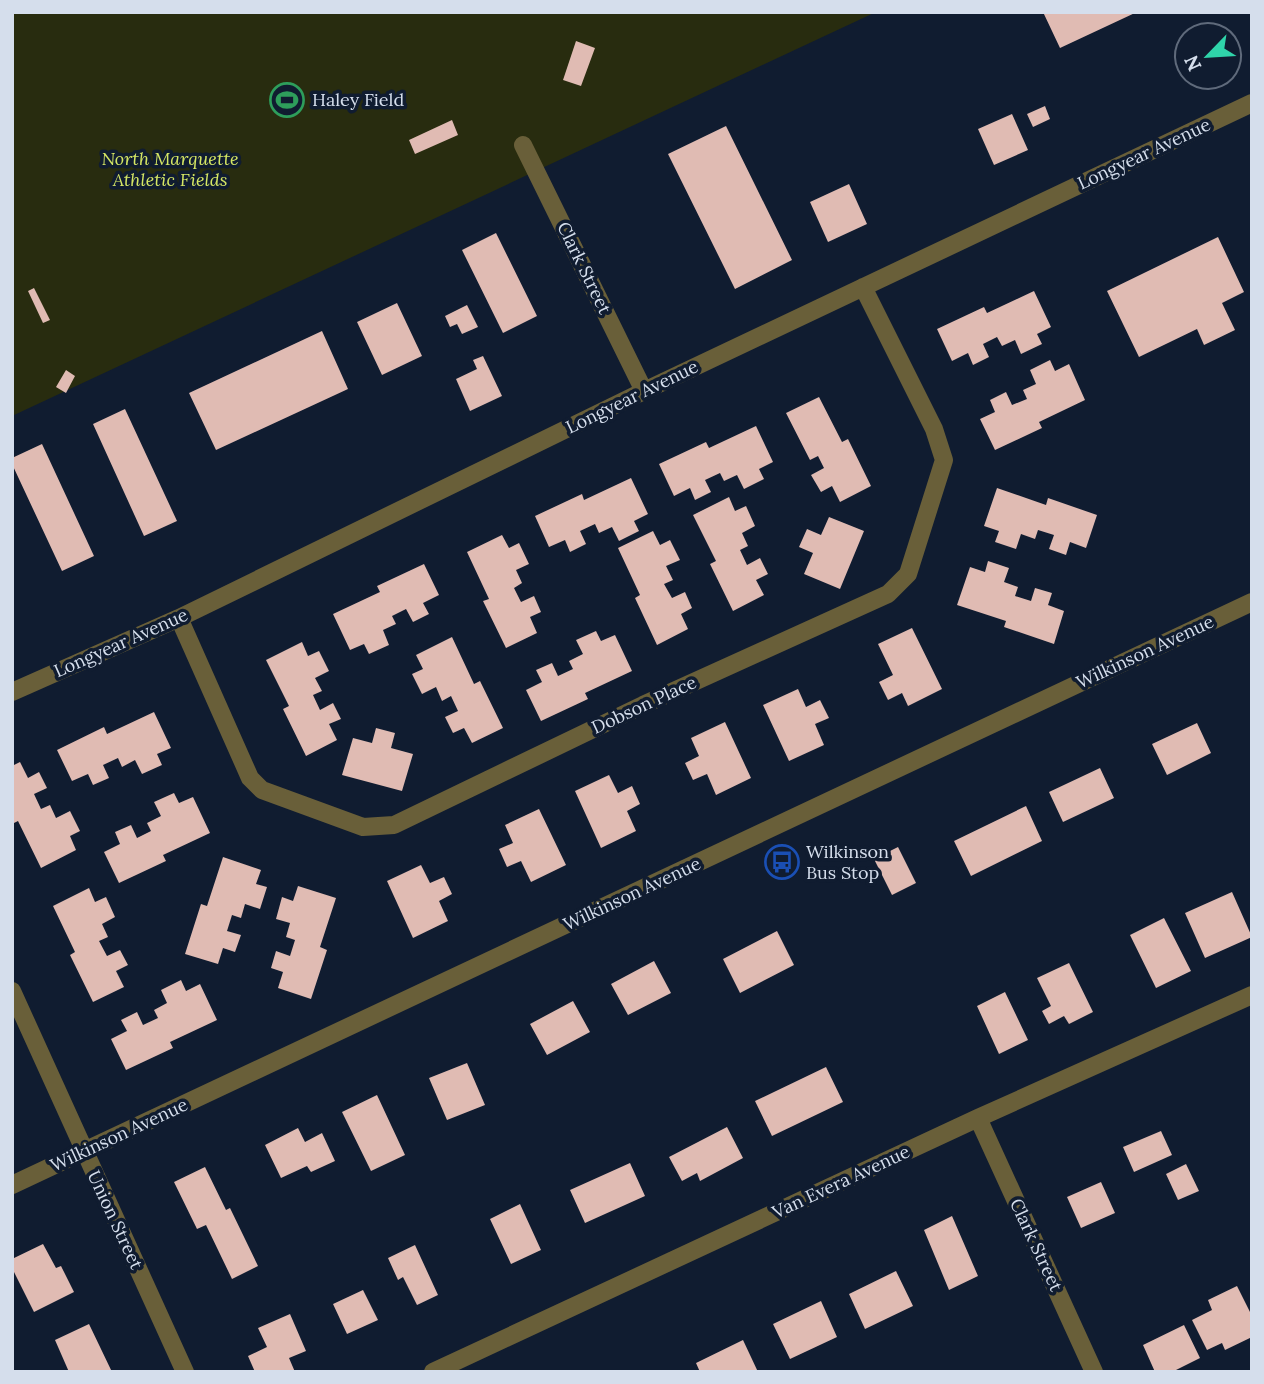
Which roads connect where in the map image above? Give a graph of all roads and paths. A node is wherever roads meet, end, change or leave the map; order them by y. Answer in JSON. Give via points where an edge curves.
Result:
{"nodes":[{"id":1,"x":1252,"y":103,"type":"edge"},
{"id":2,"x":523,"y":145,"type":"dead end"},
{"id":3,"x":863,"y":287,"type":"junction"},
{"id":4,"x":644,"y":391,"type":"junction"},
{"id":5,"x":1252,"y":602,"type":"edge"},
{"id":6,"x":179,"y":618,"type":"junction"},
{"id":7,"x":12,"y":692,"type":"edge"},
{"id":8,"x":12,"y":991,"type":"edge"},
{"id":9,"x":1252,"y":995,"type":"edge"},
{"id":10,"x":978,"y":1118,"type":"junction"},
{"id":11,"x":84,"y":1152,"type":"junction"},
{"id":12,"x":12,"y":1185,"type":"edge"},
{"id":13,"x":185,"y":1372,"type":"edge"},
{"id":14,"x":433,"y":1372,"type":"edge"},
{"id":15,"x":1094,"y":1372,"type":"edge"}],
"edges":[{"from":1,"to":3,"type":"street","name":"Longyear Avenue"},
{"from":2,"to":4,"type":"street","name":"Clark Street"},
{"from":3,"to":4,"type":"street","name":"Longyear Avenue"},
{"from":3,"to":6,"type":"street","name":"Dobson Place","via":[[934,429],[944,460],[908,574],[888,594],[394,825],[363,827],[262,790],[250,778]]},
{"from":4,"to":6,"type":"street","name":"Longyear Avenue"},
{"from":5,"to":11,"type":"street","name":"Wilkinson Avenue"},
{"from":6,"to":7,"type":"street","name":"Longyear Avenue"},
{"from":8,"to":11,"type":"street","name":"Union Street"},
{"from":9,"to":10,"type":"street","name":"Van Evera Avenue"},
{"from":10,"to":14,"type":"street","name":"Van Evera Avenue"},
{"from":10,"to":15,"type":"street","name":"Clark Street"},
{"from":11,"to":12,"type":"street","name":"Wilkinson Avenue"},
{"from":11,"to":13,"type":"street","name":"Union Street"}]}
